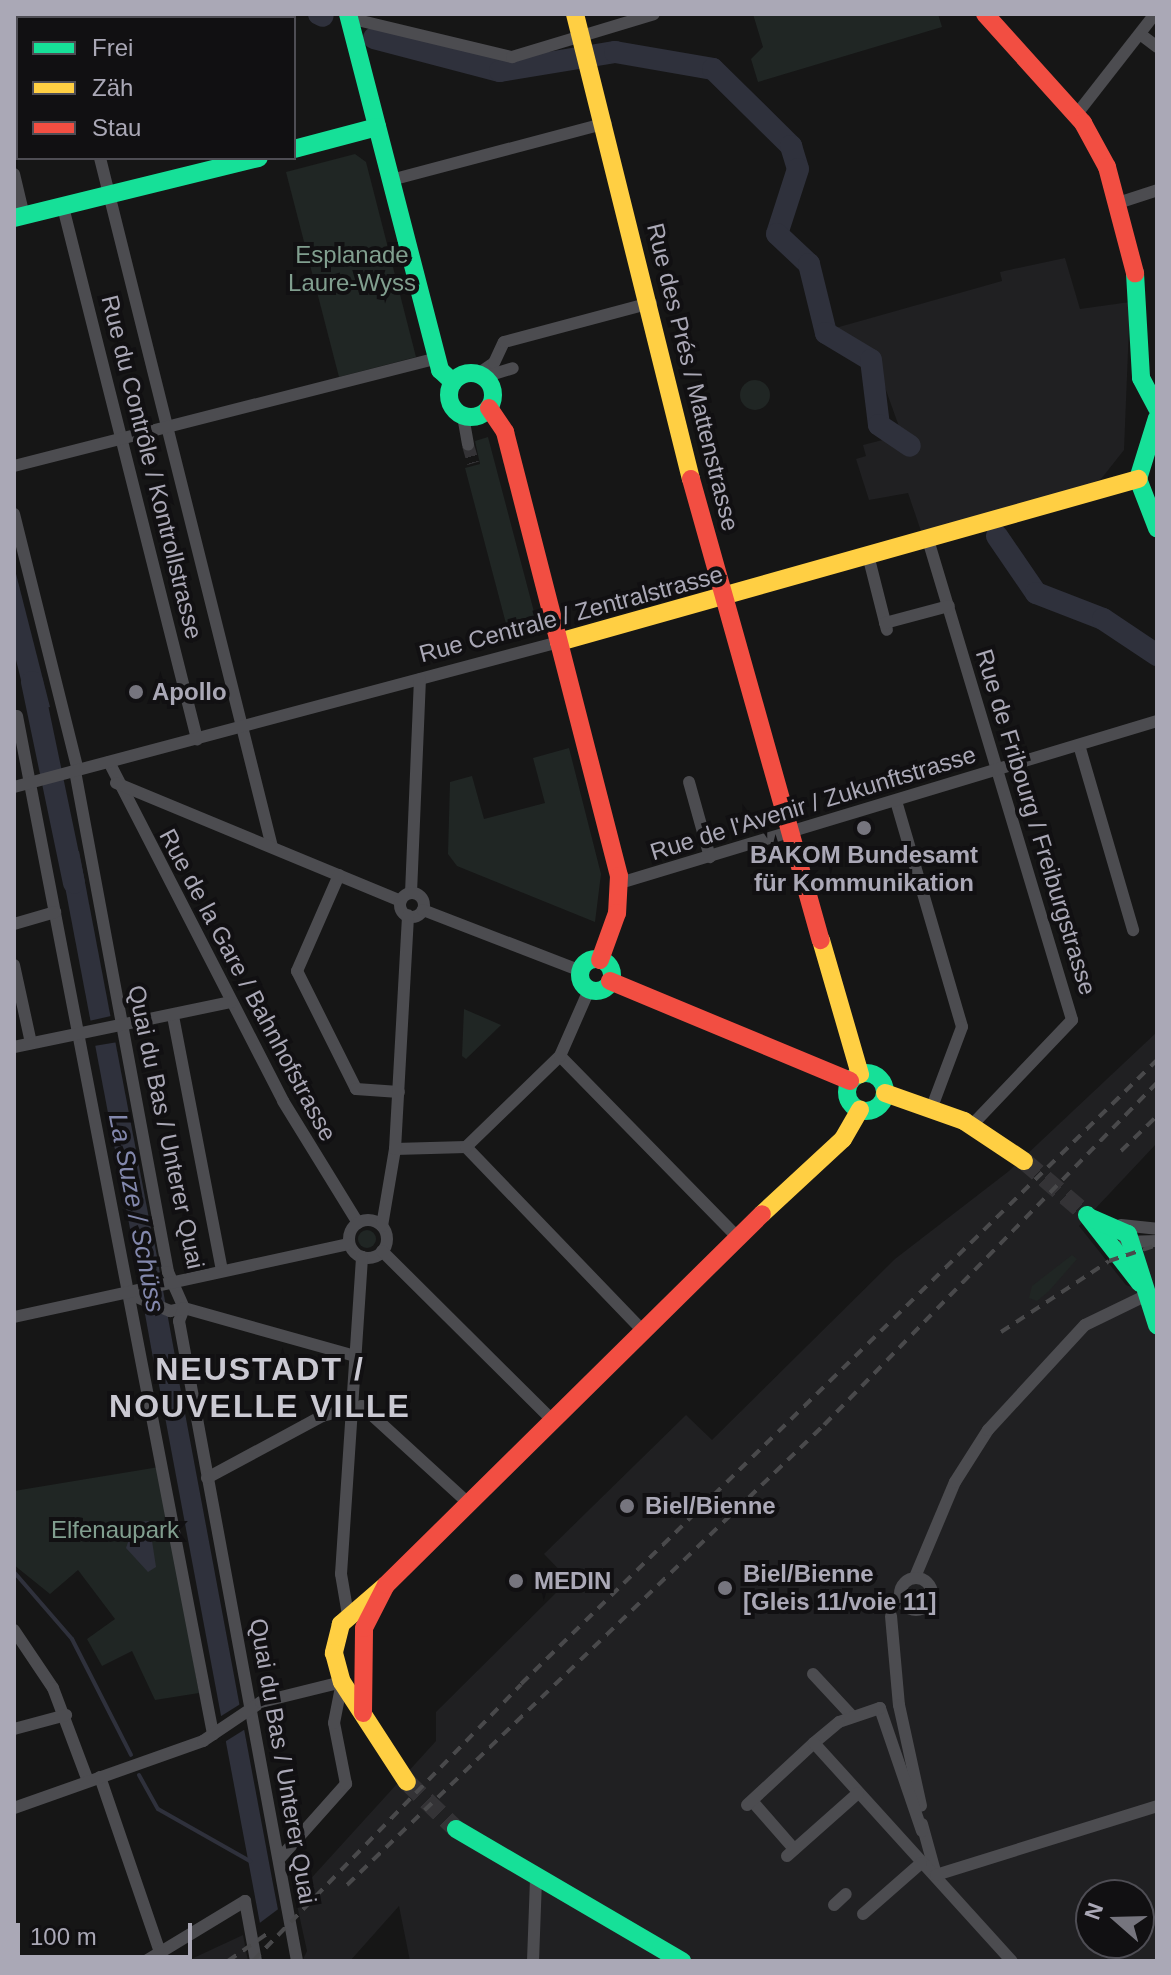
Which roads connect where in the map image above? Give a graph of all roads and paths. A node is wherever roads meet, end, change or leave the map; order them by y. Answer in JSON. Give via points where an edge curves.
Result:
{"nodes":[{"id":1,"x":575,"y":14,"type":"edge"},
{"id":2,"x":654,"y":14,"type":"edge"},
{"id":3,"x":985,"y":14,"type":"edge"},
{"id":4,"x":1155,"y":14,"type":"edge"},
{"id":5,"x":348,"y":16,"type":"edge"},
{"id":6,"x":1140,"y":34,"type":"junction"},
{"id":7,"x":1157,"y":47,"type":"edge"},
{"id":8,"x":586,"y":51,"type":"junction"},
{"id":9,"x":1076,"y":115,"type":"junction"},
{"id":10,"x":606,"y":123,"type":"junction"},
{"id":11,"x":377,"y":127,"type":"junction"},
{"id":12,"x":296,"y":148,"type":"edge"},
{"id":13,"x":101,"y":160,"type":"edge"},
{"id":14,"x":251,"y":160,"type":"edge"},
{"id":15,"x":14,"y":174,"type":"edge"},
{"id":16,"x":391,"y":180,"type":"junction"},
{"id":17,"x":1157,"y":190,"type":"edge"},
{"id":18,"x":110,"y":195,"type":"junction"},
{"id":19,"x":1121,"y":202,"type":"junction"},
{"id":20,"x":63,"y":207,"type":"junction"},
{"id":21,"x":19,"y":217,"type":"edge"},
{"id":22,"x":651,"y":303,"type":"junction"},
{"id":23,"x":437,"y":358,"type":"junction"},
{"id":24,"x":513,"y":368,"type":"dead end"},
{"id":25,"x":481,"y":375,"type":"junction"},
{"id":26,"x":453,"y":382,"type":"junction"},
{"id":27,"x":489,"y":408,"type":"junction"},
{"id":28,"x":1157,"y":408,"type":"edge"},
{"id":29,"x":463,"y":416,"type":"junction"},
{"id":30,"x":1157,"y":418,"type":"edge"},
{"id":31,"x":167,"y":425,"type":"junction"},
{"id":32,"x":120,"y":438,"type":"junction"},
{"id":33,"x":468,"y":445,"type":"tunnel mouth"},
{"id":34,"x":14,"y":466,"type":"edge"},
{"id":35,"x":1138,"y":479,"type":"junction"},
{"id":36,"x":14,"y":514,"type":"edge"},
{"id":37,"x":1157,"y":528,"type":"edge"},
{"id":38,"x":929,"y":543,"type":"junction"},
{"id":39,"x":869,"y":559,"type":"junction"},
{"id":40,"x":721,"y":598,"type":"junction"},
{"id":41,"x":949,"y":606,"type":"junction"},
{"id":42,"x":559,"y":642,"type":"junction"},
{"id":43,"x":420,"y":679,"type":"junction"},
{"id":44,"x":17,"y":716,"type":"dead end"},
{"id":45,"x":1157,"y":721,"type":"edge"},
{"id":46,"x":240,"y":727,"type":"junction"},
{"id":47,"x":18,"y":737,"type":"edge"},
{"id":48,"x":197,"y":739,"type":"junction"},
{"id":49,"x":1079,"y":745,"type":"junction"},
{"id":50,"x":109,"y":762,"type":"junction"},
{"id":51,"x":998,"y":770,"type":"junction"},
{"id":52,"x":73,"y":771,"type":"junction"},
{"id":53,"x":38,"y":781,"type":"junction"},
{"id":54,"x":689,"y":782,"type":"dead end"},
{"id":55,"x":116,"y":783,"type":"junction"},
{"id":56,"x":14,"y":787,"type":"edge"},
{"id":57,"x":896,"y":801,"type":"junction"},
{"id":58,"x":792,"y":832,"type":"junction"},
{"id":59,"x":272,"y":847,"type":"junction"},
{"id":60,"x":710,"y":857,"type":"junction"},
{"id":61,"x":339,"y":875,"type":"junction"},
{"id":62,"x":620,"y":883,"type":"junction"},
{"id":63,"x":406,"y":897,"type":"junction"},
{"id":64,"x":423,"y":910,"type":"junction"},
{"id":65,"x":55,"y":912,"type":"junction"},
{"id":66,"x":408,"y":915,"type":"junction"},
{"id":67,"x":14,"y":924,"type":"edge"},
{"id":68,"x":1133,"y":930,"type":"dead end"},
{"id":69,"x":600,"y":960,"type":"junction"},
{"id":70,"x":14,"y":965,"type":"edge"},
{"id":71,"x":581,"y":971,"type":"junction"},
{"id":72,"x":610,"y":981,"type":"junction"},
{"id":73,"x":589,"y":990,"type":"junction"},
{"id":74,"x":231,"y":1002,"type":"junction"},
{"id":75,"x":173,"y":1016,"type":"junction"},
{"id":76,"x":118,"y":1026,"type":"junction"},
{"id":77,"x":85,"y":1032,"type":"junction"},
{"id":78,"x":31,"y":1043,"type":"junction"},
{"id":79,"x":14,"y":1047,"type":"edge"},
{"id":80,"x":560,"y":1056,"type":"junction"},
{"id":81,"x":855,"y":1078,"type":"junction"},
{"id":82,"x":399,"y":1092,"type":"junction"},
{"id":83,"x":885,"y":1093,"type":"junction"},
{"id":84,"x":932,"y":1107,"type":"junction"},
{"id":85,"x":860,"y":1109,"type":"junction"},
{"id":86,"x":972,"y":1125,"type":"junction"},
{"id":87,"x":392,"y":1144,"type":"junction"},
{"id":88,"x":466,"y":1147,"type":"junction"},
{"id":89,"x":1024,"y":1161,"type":"tunnel mouth"},
{"id":90,"x":1088,"y":1216,"type":"tunnel mouth"},
{"id":91,"x":358,"y":1223,"type":"junction"},
{"id":92,"x":382,"y":1226,"type":"junction"},
{"id":93,"x":1157,"y":1229,"type":"edge"},
{"id":94,"x":1116,"y":1232,"type":"junction"},
{"id":95,"x":737,"y":1237,"type":"junction"},
{"id":96,"x":1157,"y":1241,"type":"edge"},
{"id":97,"x":349,"y":1244,"type":"junction"},
{"id":98,"x":1133,"y":1244,"type":"junction"},
{"id":99,"x":382,"y":1251,"type":"junction"},
{"id":100,"x":362,"y":1257,"type":"junction"},
{"id":101,"x":222,"y":1270,"type":"junction"},
{"id":102,"x":176,"y":1283,"type":"junction"},
{"id":103,"x":127,"y":1293,"type":"junction"},
{"id":104,"x":1146,"y":1294,"type":"junction"},
{"id":105,"x":184,"y":1308,"type":"junction"},
{"id":106,"x":14,"y":1317,"type":"edge"},
{"id":107,"x":1157,"y":1325,"type":"edge"},
{"id":108,"x":640,"y":1328,"type":"junction"},
{"id":109,"x":351,"y":1355,"type":"junction"},
{"id":110,"x":348,"y":1408,"type":"junction"},
{"id":111,"x":550,"y":1418,"type":"junction"},
{"id":112,"x":207,"y":1478,"type":"junction"},
{"id":113,"x":466,"y":1501,"type":"junction"},
{"id":114,"x":915,"y":1577,"type":"dead end"},
{"id":115,"x":386,"y":1585,"type":"junction"},
{"id":116,"x":348,"y":1615,"type":"junction"},
{"id":117,"x":891,"y":1616,"type":"dead end"},
{"id":118,"x":364,"y":1628,"type":"junction"},
{"id":119,"x":14,"y":1630,"type":"edge"},
{"id":120,"x":361,"y":1668,"type":"junction"},
{"id":121,"x":813,"y":1674,"type":"dead end"},
{"id":122,"x":342,"y":1682,"type":"junction"},
{"id":123,"x":248,"y":1712,"type":"junction"},
{"id":124,"x":363,"y":1713,"type":"junction"},
{"id":125,"x":66,"y":1715,"type":"junction"},
{"id":126,"x":852,"y":1716,"type":"junction"},
{"id":127,"x":14,"y":1729,"type":"edge"},
{"id":128,"x":215,"y":1733,"type":"junction"},
{"id":129,"x":814,"y":1743,"type":"junction"},
{"id":130,"x":94,"y":1779,"type":"junction"},
{"id":131,"x":407,"y":1782,"type":"tunnel mouth"},
{"id":132,"x":858,"y":1793,"type":"junction"},
{"id":133,"x":1157,"y":1806,"type":"edge"},
{"id":134,"x":14,"y":1808,"type":"edge"},
{"id":135,"x":456,"y":1829,"type":"tunnel mouth"},
{"id":136,"x":922,"y":1831,"type":"junction"},
{"id":137,"x":281,"y":1857,"type":"junction"},
{"id":138,"x":921,"y":1863,"type":"junction"},
{"id":139,"x":936,"y":1875,"type":"junction"},
{"id":140,"x":536,"y":1878,"type":"junction"},
{"id":141,"x":846,"y":1894,"type":"dead end"},
{"id":142,"x":834,"y":1905,"type":"dead end"},
{"id":143,"x":863,"y":1914,"type":"dead end"},
{"id":144,"x":161,"y":1955,"type":"junction"},
{"id":145,"x":146,"y":1961,"type":"edge"},
{"id":146,"x":256,"y":1961,"type":"edge"},
{"id":147,"x":297,"y":1961,"type":"edge"},
{"id":148,"x":533,"y":1961,"type":"edge"},
{"id":149,"x":682,"y":1961,"type":"edge"},
{"id":150,"x":1012,"y":1961,"type":"edge"}],
"edges":[{"from":1,"to":8,"type":"main road","name":"Rue des Prés / Mattenstrasse"},
{"from":2,"to":8,"type":"street"},
{"from":3,"to":9,"type":"main road"},
{"from":4,"to":6,"type":"street"},
{"from":5,"to":8,"type":"street","via":[[501,57]]},
{"from":5,"to":11,"type":"main road"},
{"from":6,"to":7,"type":"street"},
{"from":6,"to":9,"type":"street"},
{"from":8,"to":10,"type":"main road","name":"Rue des Prés / Mattenstrasse"},
{"from":9,"to":19,"type":"main road"},
{"from":10,"to":16,"type":"street"},
{"from":10,"to":22,"type":"main road","name":"Rue des Prés / Mattenstrasse"},
{"from":11,"to":12,"type":"main road"},
{"from":11,"to":16,"type":"main road"},
{"from":13,"to":18,"type":"street"},
{"from":14,"to":18,"type":"main road"},
{"from":15,"to":21,"type":"street"},
{"from":16,"to":23,"type":"main road"},
{"from":17,"to":19,"type":"street"},
{"from":18,"to":20,"type":"main road"},
{"from":18,"to":31,"type":"street"},
{"from":19,"to":28,"type":"main road","via":[[1138,276],[1141,378]]},
{"from":20,"to":21,"type":"main road"},
{"from":20,"to":32,"type":"street","name":"Rue du Contrôle / Kontrollstrasse"},
{"from":22,"to":25,"type":"street","via":[[504,342]]},
{"from":22,"to":40,"type":"main road","name":"Rue des Prés / Mattenstrasse"},
{"from":23,"to":26,"type":"main road"},
{"from":23,"to":31,"type":"street"},
{"from":24,"to":25,"type":"street"},
{"from":25,"to":26,"type":"main road"},
{"from":25,"to":27,"type":"main road","via":[[492,388]]},
{"from":26,"to":29,"type":"main road","via":[[451,405]]},
{"from":27,"to":29,"type":"main road"},
{"from":27,"to":42,"type":"main road","via":[[505,432]]},
{"from":29,"to":33,"type":"street"},
{"from":30,"to":35,"type":"main road"},
{"from":31,"to":32,"type":"street"},
{"from":31,"to":46,"type":"street"},
{"from":32,"to":34,"type":"street"},
{"from":32,"to":48,"type":"street","name":"Rue du Contrôle / Kontrollstrasse"},
{"from":35,"to":37,"type":"main road"},
{"from":35,"to":38,"type":"main road","name":"Rue Centrale / Zentralstrasse"},
{"from":36,"to":52,"type":"street","name":"Quai du Bas / Unterer Quai","via":[[67,723]]},
{"from":38,"to":39,"type":"main road","name":"Rue Centrale / Zentralstrasse"},
{"from":38,"to":41,"type":"street","name":"Rue de Fribourg / Freiburgstrasse"},
{"from":39,"to":40,"type":"main road","name":"Rue Centrale / Zentralstrasse"},
{"from":39,"to":41,"type":"street","via":[[886,626]]},
{"from":40,"to":42,"type":"main road","name":"Rue Centrale / Zentralstrasse"},
{"from":40,"to":58,"type":"main road","name":"Rue des Prés / Mattenstrasse"},
{"from":41,"to":51,"type":"street","name":"Rue de Fribourg / Freiburgstrasse"},
{"from":42,"to":43,"type":"street","name":"Rue Centrale / Zentralstrasse"},
{"from":42,"to":62,"type":"main road"},
{"from":43,"to":46,"type":"street","name":"Rue Centrale / Zentralstrasse"},
{"from":43,"to":63,"type":"street"},
{"from":44,"to":47,"type":"street"},
{"from":45,"to":49,"type":"street","name":"Rue de l'Avenir / Zukunftstrasse"},
{"from":46,"to":48,"type":"street","name":"Rue Centrale / Zentralstrasse"},
{"from":46,"to":59,"type":"street"},
{"from":47,"to":53,"type":"street"},
{"from":48,"to":50,"type":"street","name":"Rue Centrale / Zentralstrasse"},
{"from":49,"to":51,"type":"street","name":"Rue de l'Avenir / Zukunftstrasse"},
{"from":49,"to":68,"type":"street"},
{"from":50,"to":52,"type":"street","name":"Rue Centrale / Zentralstrasse"},
{"from":50,"to":55,"type":"street","name":"Rue de la Gare / Bahnhofstrasse"},
{"from":51,"to":57,"type":"street","name":"Rue de l'Avenir / Zukunftstrasse"},
{"from":51,"to":86,"type":"street","name":"Rue de Fribourg / Freiburgstrasse","via":[[1072,1020]]},
{"from":52,"to":53,"type":"street","name":"Rue Centrale / Zentralstrasse"},
{"from":52,"to":76,"type":"street","name":"Quai du Bas / Unterer Quai"},
{"from":53,"to":56,"type":"street","name":"Rue Centrale / Zentralstrasse"},
{"from":53,"to":65,"type":"street"},
{"from":54,"to":60,"type":"street"},
{"from":55,"to":59,"type":"street"},
{"from":55,"to":74,"type":"street","name":"Rue de la Gare / Bahnhofstrasse"},
{"from":57,"to":58,"type":"street","name":"Rue de l'Avenir / Zukunftstrasse"},
{"from":57,"to":84,"type":"street","via":[[962,1027]]},
{"from":58,"to":60,"type":"street","name":"Rue de l'Avenir / Zukunftstrasse"},
{"from":58,"to":81,"type":"main road","name":"Rue des Prés / Mattenstrasse"},
{"from":59,"to":61,"type":"street"},
{"from":60,"to":62,"type":"street","name":"Rue de l'Avenir / Zukunftstrasse"},
{"from":61,"to":63,"type":"street"},
{"from":61,"to":82,"type":"street","via":[[297,971],[356,1089]]},
{"from":62,"to":69,"type":"main road"},
{"from":63,"to":64,"type":"street","via":[[421,897]]},
{"from":63,"to":66,"type":"street"},
{"from":64,"to":66,"type":"street"},
{"from":64,"to":71,"type":"street"},
{"from":65,"to":67,"type":"street"},
{"from":65,"to":77,"type":"street"},
{"from":66,"to":82,"type":"street"},
{"from":69,"to":71,"type":"main road"},
{"from":69,"to":72,"type":"main road"},
{"from":70,"to":78,"type":"street"},
{"from":71,"to":73,"type":"main road"},
{"from":72,"to":73,"type":"main road"},
{"from":72,"to":81,"type":"main road"},
{"from":73,"to":80,"type":"street"},
{"from":74,"to":75,"type":"street"},
{"from":74,"to":91,"type":"street","name":"Rue de la Gare / Bahnhofstrasse"},
{"from":75,"to":76,"type":"street"},
{"from":75,"to":101,"type":"street"},
{"from":76,"to":77,"type":"street"},
{"from":76,"to":102,"type":"street","name":"Quai du Bas / Unterer Quai"},
{"from":77,"to":78,"type":"street"},
{"from":77,"to":103,"type":"street"},
{"from":78,"to":79,"type":"street"},
{"from":80,"to":88,"type":"street"},
{"from":80,"to":95,"type":"street"},
{"from":81,"to":83,"type":"main road","via":[[878,1077]]},
{"from":81,"to":85,"type":"main road","via":[[848,1098]]},
{"from":82,"to":87,"type":"street"},
{"from":83,"to":84,"type":"main road"},
{"from":83,"to":85,"type":"main road","via":[[876,1108]]},
{"from":84,"to":86,"type":"main road"},
{"from":85,"to":95,"type":"main road","via":[[843,1139]]},
{"from":86,"to":89,"type":"main road"},
{"from":87,"to":88,"type":"street"},
{"from":87,"to":92,"type":"street"},
{"from":88,"to":108,"type":"street"},
{"from":90,"to":94,"type":"main road"},
{"from":91,"to":92,"type":"street"},
{"from":91,"to":97,"type":"street"},
{"from":92,"to":99,"type":"street"},
{"from":93,"to":94,"type":"street"},
{"from":94,"to":98,"type":"main road"},
{"from":94,"to":104,"type":"main road"},
{"from":95,"to":108,"type":"main road"},
{"from":96,"to":98,"type":"street"},
{"from":97,"to":100,"type":"street"},
{"from":97,"to":101,"type":"street"},
{"from":98,"to":104,"type":"main road"},
{"from":99,"to":100,"type":"street"},
{"from":99,"to":111,"type":"street"},
{"from":100,"to":109,"type":"street"},
{"from":101,"to":102,"type":"street"},
{"from":102,"to":103,"type":"street","via":[[162,1280]]},
{"from":102,"to":105,"type":"street","name":"Quai du Bas / Unterer Quai"},
{"from":103,"to":105,"type":"street","via":[[167,1310]]},
{"from":103,"to":106,"type":"street"},
{"from":103,"to":128,"type":"street"},
{"from":104,"to":107,"type":"main road"},
{"from":104,"to":114,"type":"street","via":[[1091,1319],[988,1430],[955,1482]]},
{"from":105,"to":109,"type":"street"},
{"from":105,"to":112,"type":"street","name":"Quai du Bas / Unterer Quai","via":[[179,1321]]},
{"from":108,"to":111,"type":"main road"},
{"from":109,"to":110,"type":"street"},
{"from":110,"to":112,"type":"street"},
{"from":110,"to":113,"type":"street","via":[[366,1408]]},
{"from":110,"to":116,"type":"street","via":[[341,1574]]},
{"from":111,"to":113,"type":"main road"},
{"from":112,"to":123,"type":"street","name":"Quai du Bas / Unterer Quai"},
{"from":113,"to":115,"type":"main road"},
{"from":115,"to":116,"type":"main road"},
{"from":115,"to":118,"type":"main road"},
{"from":116,"to":118,"type":"main road"},
{"from":116,"to":122,"type":"main road","via":[[334,1653]]},
{"from":117,"to":136,"type":"street"},
{"from":118,"to":120,"type":"main road"},
{"from":119,"to":125,"type":"street"},
{"from":120,"to":122,"type":"main road"},
{"from":120,"to":124,"type":"main road"},
{"from":121,"to":126,"type":"street"},
{"from":122,"to":123,"type":"street"},
{"from":122,"to":124,"type":"main road"},
{"from":122,"to":137,"type":"street","via":[[334,1723],[346,1784]]},
{"from":123,"to":128,"type":"street"},
{"from":123,"to":137,"type":"street","name":"Quai du Bas / Unterer Quai"},
{"from":124,"to":131,"type":"main road"},
{"from":125,"to":127,"type":"street"},
{"from":125,"to":130,"type":"street"},
{"from":126,"to":129,"type":"street"},
{"from":126,"to":136,"type":"street","via":[[880,1708]]},
{"from":128,"to":130,"type":"street"},
{"from":129,"to":132,"type":"street"},
{"from":129,"to":132,"type":"street","via":[[750,1803],[791,1852]]},
{"from":130,"to":134,"type":"street"},
{"from":130,"to":144,"type":"street"},
{"from":132,"to":138,"type":"street"},
{"from":133,"to":139,"type":"street"},
{"from":135,"to":140,"type":"main road"},
{"from":136,"to":139,"type":"street"},
{"from":137,"to":147,"type":"street","name":"Quai du Bas / Unterer Quai"},
{"from":138,"to":139,"type":"street"},
{"from":138,"to":143,"type":"street"},
{"from":139,"to":150,"type":"street"},
{"from":140,"to":148,"type":"street"},
{"from":140,"to":149,"type":"main road"},
{"from":141,"to":142,"type":"street"},
{"from":144,"to":145,"type":"street"},
{"from":144,"to":146,"type":"street","via":[[245,1901]]}]}
